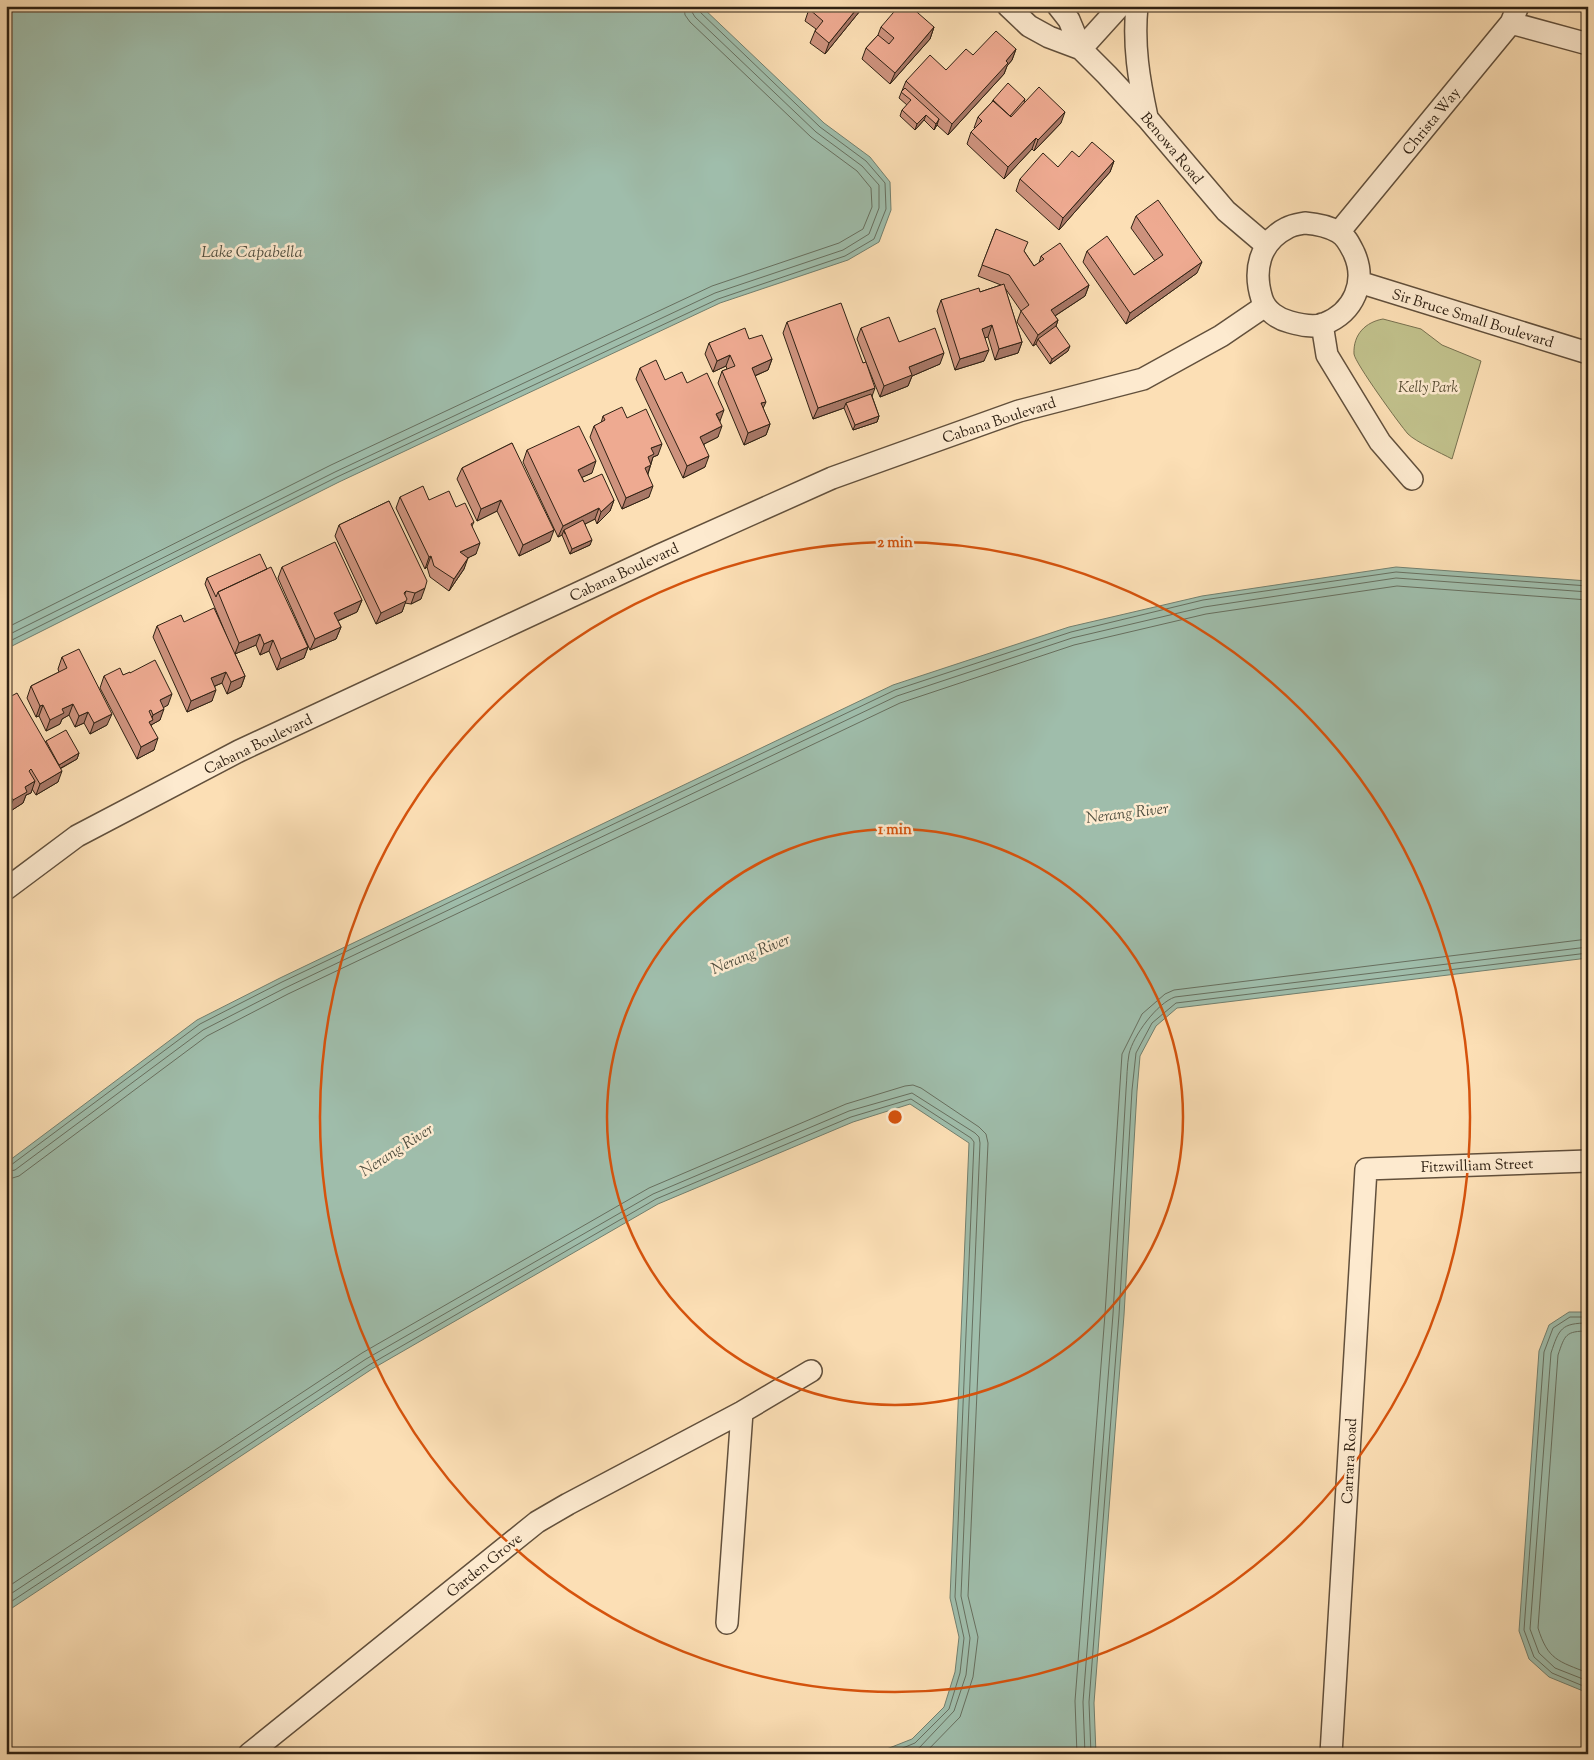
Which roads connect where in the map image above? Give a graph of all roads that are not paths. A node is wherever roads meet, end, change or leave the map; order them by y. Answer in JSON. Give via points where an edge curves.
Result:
{"nodes":[{"id":1,"x":1008,"y":6,"type":"edge"},
{"id":2,"x":1058,"y":6,"type":"edge"},
{"id":3,"x":1120,"y":6,"type":"edge"},
{"id":4,"x":1137,"y":6,"type":"edge"},
{"id":5,"x":1514,"y":15,"type":"edge"},
{"id":6,"x":1588,"y":44,"type":"edge"},
{"id":7,"x":1081,"y":49,"type":"junction"},
{"id":8,"x":1147,"y":118,"type":"junction"},
{"id":9,"x":1339,"y":232,"type":"junction"},
{"id":10,"x":1266,"y":245,"type":"junction"},
{"id":11,"x":1359,"y":282,"type":"junction"},
{"id":12,"x":1265,"y":306,"type":"junction"},
{"id":13,"x":1322,"y":324,"type":"junction"},
{"id":14,"x":1588,"y":353,"type":"edge"},
{"id":15,"x":1412,"y":479,"type":"dead end"},
{"id":16,"x":6,"y":890,"type":"edge"},
{"id":17,"x":1588,"y":1161,"type":"edge"},
{"id":18,"x":1366,"y":1169,"type":"joint"},
{"id":19,"x":811,"y":1371,"type":"dead end"},
{"id":20,"x":742,"y":1412,"type":"junction"},
{"id":21,"x":726,"y":1623,"type":"dead end"},
{"id":22,"x":249,"y":1754,"type":"edge"},
{"id":23,"x":1331,"y":1754,"type":"edge"}],
"edges":[{"from":1,"to":7,"type":"street","name":"Benowa Road","via":[[1029,26]]},
{"from":2,"to":7,"type":"street","name":"Benowa Road","via":[[1069,20]]},
{"from":3,"to":7,"type":"street"},
{"from":4,"to":8,"type":"street","via":[[1135,45]]},
{"from":5,"to":6,"type":"street"},
{"from":5,"to":9,"type":"street","name":"Christa Way"},
{"from":7,"to":8,"type":"street","name":"Benowa Road"},
{"from":8,"to":10,"type":"street","name":"Benowa Road","via":[[1226,212]]},
{"from":9,"to":10,"type":"street","via":[[1320,224],[1306,223],[1288,227]]},
{"from":9,"to":11,"type":"street","via":[[1349,243],[1359,264]]},
{"from":10,"to":12,"type":"street","via":[[1258,261],[1257,279]]},
{"from":11,"to":13,"type":"street","via":[[1347,308]]},
{"from":11,"to":14,"type":"street","name":"Sir Bruce Small Boulevard"},
{"from":12,"to":13,"type":"street","via":[[1287,321],[1304,326]]},
{"from":12,"to":16,"type":"street","name":"Cabana Boulevard","via":[[1221,336],[1142,379],[1019,411],[832,478],[651,559],[239,751],[77,836]]},
{"from":13,"to":15,"type":"street","via":[[1327,355],[1380,442]]},
{"from":17,"to":18,"type":"street","name":"Fitzwilliam Street"},
{"from":18,"to":23,"type":"street","name":"Carrara Road"},
{"from":19,"to":20,"type":"street","name":"Garden Grove"},
{"from":20,"to":21,"type":"street"},
{"from":20,"to":22,"type":"street","name":"Garden Grove","via":[[536,1522]]}]}
